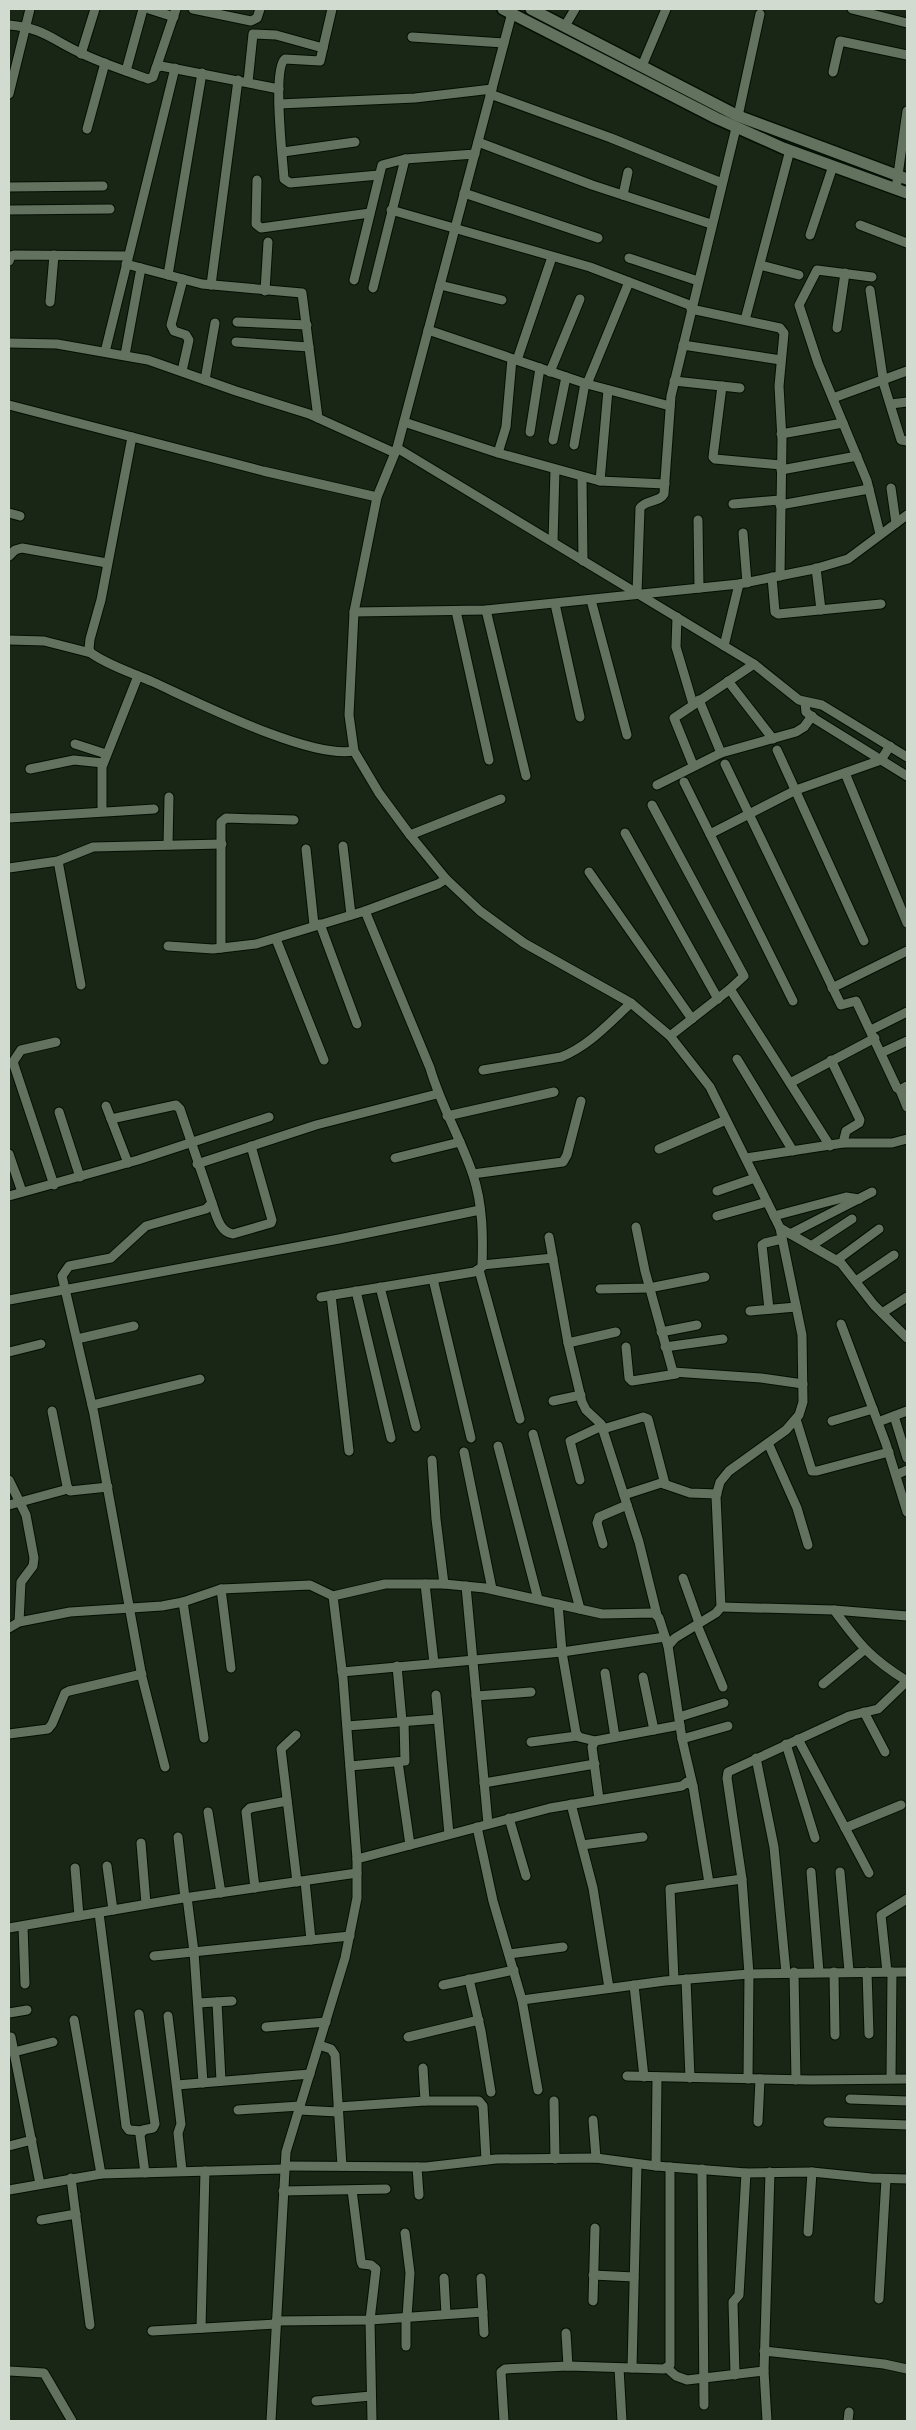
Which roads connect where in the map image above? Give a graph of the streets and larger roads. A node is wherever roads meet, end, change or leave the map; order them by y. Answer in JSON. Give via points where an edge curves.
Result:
{"nodes":[{"id":1,"x":30,"y":9,"type":"edge"},
{"id":2,"x":95,"y":9,"type":"edge"},
{"id":3,"x":143,"y":9,"type":"edge"},
{"id":4,"x":149,"y":9,"type":"edge"},
{"id":5,"x":193,"y":9,"type":"edge"},
{"id":6,"x":260,"y":9,"type":"edge"},
{"id":7,"x":332,"y":9,"type":"edge"},
{"id":8,"x":531,"y":9,"type":"edge"},
{"id":9,"x":574,"y":9,"type":"edge"},
{"id":10,"x":666,"y":9,"type":"edge"},
{"id":11,"x":852,"y":9,"type":"edge"},
{"id":12,"x":509,"y":10,"type":"edge"},
{"id":13,"x":548,"y":12,"type":"edge"},
{"id":14,"x":880,"y":12,"type":"edge"},
{"id":15,"x":175,"y":13,"type":"edge"},
{"id":16,"x":760,"y":14,"type":"dead end"},
{"id":17,"x":907,"y":22,"type":"edge"},
{"id":18,"x":9,"y":25,"type":"edge"},
{"id":19,"x":26,"y":26,"type":"junction"},
{"id":20,"x":565,"y":26,"type":"junction"},
{"id":21,"x":412,"y":37,"type":"dead end"},
{"id":22,"x":504,"y":43,"type":"junction"},
{"id":23,"x":323,"y":48,"type":"junction"},
{"id":24,"x":81,"y":54,"type":"junction"},
{"id":25,"x":907,"y":55,"type":"edge"},
{"id":26,"x":105,"y":63,"type":"junction"},
{"id":27,"x":642,"y":66,"type":"junction"},
{"id":28,"x":156,"y":68,"type":"junction"},
{"id":29,"x":175,"y":68,"type":"junction"},
{"id":30,"x":126,"y":71,"type":"junction"},
{"id":31,"x":834,"y":72,"type":"dead end"},
{"id":32,"x":202,"y":73,"type":"junction"},
{"id":33,"x":238,"y":80,"type":"junction"},
{"id":34,"x":248,"y":82,"type":"junction"},
{"id":35,"x":278,"y":89,"type":"junction"},
{"id":36,"x":491,"y":92,"type":"junction"},
{"id":37,"x":9,"y":94,"type":"edge"},
{"id":38,"x":280,"y":104,"type":"junction"},
{"id":39,"x":907,"y":112,"type":"edge"},
{"id":40,"x":737,"y":122,"type":"junction"},
{"id":41,"x":87,"y":128,"type":"dead end"},
{"id":42,"x":355,"y":142,"type":"dead end"},
{"id":43,"x":478,"y":142,"type":"junction"},
{"id":44,"x":790,"y":150,"type":"junction"},
{"id":45,"x":283,"y":152,"type":"junction"},
{"id":46,"x":474,"y":154,"type":"junction"},
{"id":47,"x":405,"y":159,"type":"junction"},
{"id":48,"x":833,"y":166,"type":"junction"},
{"id":49,"x":628,"y":172,"type":"dead end"},
{"id":50,"x":379,"y":175,"type":"junction"},
{"id":51,"x":903,"y":178,"type":"edge"},
{"id":52,"x":257,"y":180,"type":"dead end"},
{"id":53,"x":722,"y":182,"type":"junction"},
{"id":54,"x":103,"y":186,"type":"dead end"},
{"id":55,"x":9,"y":187,"type":"edge"},
{"id":56,"x":902,"y":191,"type":"edge"},
{"id":57,"x":464,"y":193,"type":"junction"},
{"id":58,"x":622,"y":195,"type":"junction"},
{"id":59,"x":110,"y":209,"type":"dead end"},
{"id":60,"x":9,"y":210,"type":"edge"},
{"id":61,"x":391,"y":210,"type":"junction"},
{"id":62,"x":370,"y":213,"type":"junction"},
{"id":63,"x":712,"y":224,"type":"junction"},
{"id":64,"x":860,"y":225,"type":"dead end"},
{"id":65,"x":455,"y":230,"type":"junction"},
{"id":66,"x":810,"y":235,"type":"dead end"},
{"id":67,"x":598,"y":238,"type":"dead end"},
{"id":68,"x":268,"y":242,"type":"dead end"},
{"id":69,"x":907,"y":243,"type":"edge"},
{"id":70,"x":54,"y":255,"type":"junction"},
{"id":71,"x":552,"y":257,"type":"junction"},
{"id":72,"x":629,"y":258,"type":"dead end"},
{"id":73,"x":9,"y":259,"type":"edge"},
{"id":74,"x":127,"y":260,"type":"junction"},
{"id":75,"x":760,"y":264,"type":"junction"},
{"id":76,"x":141,"y":268,"type":"junction"},
{"id":77,"x":845,"y":273,"type":"junction"},
{"id":78,"x":168,"y":275,"type":"junction"},
{"id":79,"x":799,"y":275,"type":"dead end"},
{"id":80,"x":872,"y":276,"type":"dead end"},
{"id":81,"x":183,"y":279,"type":"junction"},
{"id":82,"x":354,"y":280,"type":"dead end"},
{"id":83,"x":698,"y":281,"type":"junction"},
{"id":84,"x":629,"y":282,"type":"junction"},
{"id":85,"x":211,"y":285,"type":"junction"},
{"id":86,"x":440,"y":285,"type":"junction"},
{"id":87,"x":373,"y":288,"type":"dead end"},
{"id":88,"x":265,"y":290,"type":"junction"},
{"id":89,"x":870,"y":290,"type":"dead end"},
{"id":90,"x":580,"y":299,"type":"dead end"},
{"id":91,"x":502,"y":300,"type":"dead end"},
{"id":92,"x":50,"y":302,"type":"dead end"},
{"id":93,"x":692,"y":307,"type":"junction"},
{"id":94,"x":745,"y":320,"type":"junction"},
{"id":95,"x":237,"y":322,"type":"dead end"},
{"id":96,"x":215,"y":323,"type":"dead end"},
{"id":97,"x":307,"y":325,"type":"junction"},
{"id":98,"x":837,"y":328,"type":"dead end"},
{"id":99,"x":428,"y":330,"type":"junction"},
{"id":100,"x":236,"y":342,"type":"dead end"},
{"id":101,"x":9,"y":343,"type":"edge"},
{"id":102,"x":683,"y":344,"type":"junction"},
{"id":103,"x":309,"y":347,"type":"junction"},
{"id":104,"x":105,"y":352,"type":"junction"},
{"id":105,"x":125,"y":355,"type":"junction"},
{"id":106,"x":514,"y":359,"type":"junction"},
{"id":107,"x":781,"y":360,"type":"junction"},
{"id":108,"x":540,"y":368,"type":"junction"},
{"id":109,"x":182,"y":371,"type":"junction"},
{"id":110,"x":550,"y":372,"type":"junction"},
{"id":111,"x":907,"y":372,"type":"edge"},
{"id":112,"x":566,"y":377,"type":"junction"},
{"id":113,"x":205,"y":380,"type":"junction"},
{"id":114,"x":884,"y":380,"type":"junction"},
{"id":115,"x":674,"y":381,"type":"junction"},
{"id":116,"x":586,"y":384,"type":"junction"},
{"id":117,"x":722,"y":386,"type":"junction"},
{"id":118,"x":740,"y":388,"type":"dead end"},
{"id":119,"x":608,"y":390,"type":"junction"},
{"id":120,"x":833,"y":398,"type":"junction"},
{"id":121,"x":907,"y":402,"type":"edge"},
{"id":122,"x":891,"y":404,"type":"junction"},
{"id":123,"x":9,"y":405,"type":"edge"},
{"id":124,"x":670,"y":406,"type":"junction"},
{"id":125,"x":318,"y":418,"type":"junction"},
{"id":126,"x":404,"y":422,"type":"junction"},
{"id":127,"x":843,"y":423,"type":"junction"},
{"id":128,"x":530,"y":432,"type":"dead end"},
{"id":129,"x":781,"y":434,"type":"junction"},
{"id":130,"x":132,"y":437,"type":"junction"},
{"id":131,"x":553,"y":440,"type":"dead end"},
{"id":132,"x":907,"y":441,"type":"edge"},
{"id":133,"x":574,"y":445,"type":"dead end"},
{"id":134,"x":396,"y":451,"type":"junction"},
{"id":135,"x":498,"y":453,"type":"junction"},
{"id":136,"x":857,"y":456,"type":"junction"},
{"id":137,"x":781,"y":467,"type":"junction"},
{"id":138,"x":555,"y":469,"type":"junction"},
{"id":139,"x":582,"y":477,"type":"junction"},
{"id":140,"x":600,"y":481,"type":"junction"},
{"id":141,"x":665,"y":484,"type":"junction"},
{"id":142,"x":891,"y":488,"type":"dead end"},
{"id":143,"x":869,"y":489,"type":"junction"},
{"id":144,"x":377,"y":497,"type":"junction"},
{"id":145,"x":780,"y":502,"type":"junction"},
{"id":146,"x":733,"y":504,"type":"dead end"},
{"id":147,"x":9,"y":513,"type":"edge"},
{"id":148,"x":907,"y":515,"type":"edge"},
{"id":149,"x":20,"y":516,"type":"dead end"},
{"id":150,"x":698,"y":520,"type":"dead end"},
{"id":151,"x":896,"y":523,"type":"junction"},
{"id":152,"x":743,"y":533,"type":"dead end"},
{"id":153,"x":880,"y":534,"type":"junction"},
{"id":154,"x":553,"y":542,"type":"junction"},
{"id":155,"x":9,"y":556,"type":"edge"},
{"id":156,"x":583,"y":561,"type":"junction"},
{"id":157,"x":108,"y":563,"type":"junction"},
{"id":158,"x":816,"y":568,"type":"junction"},
{"id":159,"x":776,"y":577,"type":"junction"},
{"id":160,"x":743,"y":583,"type":"junction"},
{"id":161,"x":699,"y":588,"type":"junction"},
{"id":162,"x":638,"y":594,"type":"junction"},
{"id":163,"x":591,"y":600,"type":"junction"},
{"id":164,"x":555,"y":604,"type":"junction"},
{"id":165,"x":881,"y":604,"type":"dead end"},
{"id":166,"x":486,"y":610,"type":"junction"},
{"id":167,"x":821,"y":610,"type":"junction"},
{"id":168,"x":456,"y":611,"type":"junction"},
{"id":169,"x":354,"y":612,"type":"junction"},
{"id":170,"x":677,"y":617,"type":"junction"},
{"id":171,"x":9,"y":640,"type":"edge"},
{"id":172,"x":724,"y":646,"type":"junction"},
{"id":173,"x":91,"y":653,"type":"junction"},
{"id":174,"x":754,"y":664,"type":"junction"},
{"id":175,"x":138,"y":676,"type":"junction"},
{"id":176,"x":728,"y":681,"type":"junction"},
{"id":177,"x":696,"y":702,"type":"junction"},
{"id":178,"x":805,"y":703,"type":"junction"},
{"id":179,"x":580,"y":717,"type":"dead end"},
{"id":180,"x":813,"y":718,"type":"junction"},
{"id":181,"x":627,"y":735,"type":"dead end"},
{"id":182,"x":773,"y":739,"type":"junction"},
{"id":183,"x":75,"y":744,"type":"dead end"},
{"id":184,"x":890,"y":746,"type":"junction"},
{"id":185,"x":777,"y":750,"type":"dead end"},
{"id":186,"x":354,"y":751,"type":"junction"},
{"id":187,"x":721,"y":753,"type":"junction"},
{"id":188,"x":907,"y":756,"type":"edge"},
{"id":189,"x":105,"y":758,"type":"junction"},
{"id":190,"x":489,"y":760,"type":"dead end"},
{"id":191,"x":881,"y":760,"type":"junction"},
{"id":192,"x":725,"y":764,"type":"dead end"},
{"id":193,"x":693,"y":765,"type":"junction"},
{"id":194,"x":30,"y":769,"type":"dead end"},
{"id":195,"x":845,"y":773,"type":"junction"},
{"id":196,"x":526,"y":776,"type":"dead end"},
{"id":197,"x":907,"y":776,"type":"edge"},
{"id":198,"x":684,"y":782,"type":"dead end"},
{"id":199,"x":657,"y":785,"type":"dead end"},
{"id":200,"x":796,"y":790,"type":"junction"},
{"id":201,"x":170,"y":797,"type":"dead end"},
{"id":202,"x":501,"y":799,"type":"dead end"},
{"id":203,"x":652,"y":805,"type":"dead end"},
{"id":204,"x":154,"y":809,"type":"dead end"},
{"id":205,"x":102,"y":811,"type":"junction"},
{"id":206,"x":749,"y":814,"type":"junction"},
{"id":207,"x":9,"y":818,"type":"edge"},
{"id":208,"x":294,"y":820,"type":"dead end"},
{"id":209,"x":625,"y":833,"type":"dead end"},
{"id":210,"x":710,"y":834,"type":"junction"},
{"id":211,"x":410,"y":835,"type":"junction"},
{"id":212,"x":222,"y":844,"type":"junction"},
{"id":213,"x":168,"y":845,"type":"junction"},
{"id":214,"x":343,"y":846,"type":"dead end"},
{"id":215,"x":306,"y":849,"type":"dead end"},
{"id":216,"x":58,"y":861,"type":"junction"},
{"id":217,"x":9,"y":868,"type":"edge"},
{"id":218,"x":589,"y":872,"type":"dead end"},
{"id":219,"x":446,"y":879,"type":"junction"},
{"id":220,"x":365,"y":911,"type":"junction"},
{"id":221,"x":351,"y":915,"type":"junction"},
{"id":222,"x":907,"y":923,"type":"edge"},
{"id":223,"x":317,"y":924,"type":"junction"},
{"id":224,"x":276,"y":939,"type":"junction"},
{"id":225,"x":864,"y":941,"type":"dead end"},
{"id":226,"x":168,"y":946,"type":"dead end"},
{"id":227,"x":221,"y":948,"type":"junction"},
{"id":228,"x":907,"y":951,"type":"edge"},
{"id":229,"x":81,"y":984,"type":"dead end"},
{"id":230,"x":832,"y":988,"type":"junction"},
{"id":231,"x":730,"y":989,"type":"junction"},
{"id":232,"x":718,"y":999,"type":"junction"},
{"id":233,"x":793,"y":1001,"type":"dead end"},
{"id":234,"x":631,"y":1003,"type":"junction"},
{"id":235,"x":907,"y":1012,"type":"edge"},
{"id":236,"x":692,"y":1019,"type":"junction"},
{"id":237,"x":357,"y":1024,"type":"dead end"},
{"id":238,"x":873,"y":1034,"type":"junction"},
{"id":239,"x":670,"y":1036,"type":"junction"},
{"id":240,"x":907,"y":1041,"type":"edge"},
{"id":241,"x":56,"y":1042,"type":"dead end"},
{"id":242,"x":881,"y":1053,"type":"junction"},
{"id":243,"x":737,"y":1059,"type":"dead end"},
{"id":244,"x":324,"y":1060,"type":"dead end"},
{"id":245,"x":831,"y":1060,"type":"junction"},
{"id":246,"x":483,"y":1070,"type":"dead end"},
{"id":247,"x":790,"y":1083,"type":"junction"},
{"id":248,"x":904,"y":1088,"type":"edge"},
{"id":249,"x":554,"y":1092,"type":"dead end"},
{"id":250,"x":437,"y":1094,"type":"junction"},
{"id":251,"x":581,"y":1101,"type":"dead end"},
{"id":252,"x":106,"y":1106,"type":"dead end"},
{"id":253,"x":907,"y":1107,"type":"edge"},
{"id":254,"x":59,"y":1112,"type":"dead end"},
{"id":255,"x":447,"y":1116,"type":"junction"},
{"id":256,"x":269,"y":1117,"type":"dead end"},
{"id":257,"x":111,"y":1119,"type":"junction"},
{"id":258,"x":726,"y":1120,"type":"junction"},
{"id":259,"x":905,"y":1141,"type":"edge"},
{"id":260,"x":190,"y":1142,"type":"junction"},
{"id":261,"x":460,"y":1142,"type":"junction"},
{"id":262,"x":843,"y":1143,"type":"junction"},
{"id":263,"x":251,"y":1146,"type":"junction"},
{"id":264,"x":830,"y":1146,"type":"junction"},
{"id":265,"x":659,"y":1149,"type":"dead end"},
{"id":266,"x":793,"y":1151,"type":"junction"},
{"id":267,"x":9,"y":1154,"type":"edge"},
{"id":268,"x":395,"y":1158,"type":"dead end"},
{"id":269,"x":746,"y":1158,"type":"junction"},
{"id":270,"x":128,"y":1163,"type":"junction"},
{"id":271,"x":197,"y":1164,"type":"junction"},
{"id":272,"x":473,"y":1174,"type":"junction"},
{"id":273,"x":80,"y":1177,"type":"junction"},
{"id":274,"x":755,"y":1178,"type":"junction"},
{"id":275,"x":54,"y":1185,"type":"junction"},
{"id":276,"x":717,"y":1191,"type":"dead end"},
{"id":277,"x":22,"y":1192,"type":"junction"},
{"id":278,"x":872,"y":1192,"type":"dead end"},
{"id":279,"x":9,"y":1196,"type":"edge"},
{"id":280,"x":859,"y":1199,"type":"junction"},
{"id":281,"x":212,"y":1202,"type":"junction"},
{"id":282,"x":767,"y":1202,"type":"junction"},
{"id":283,"x":480,"y":1210,"type":"junction"},
{"id":284,"x":717,"y":1216,"type":"dead end"},
{"id":285,"x":774,"y":1216,"type":"junction"},
{"id":286,"x":852,"y":1219,"type":"dead end"},
{"id":287,"x":636,"y":1227,"type":"dead end"},
{"id":288,"x":879,"y":1229,"type":"dead end"},
{"id":289,"x":786,"y":1236,"type":"junction"},
{"id":290,"x":549,"y":1237,"type":"dead end"},
{"id":291,"x":811,"y":1246,"type":"junction"},
{"id":292,"x":894,"y":1255,"type":"dead end"},
{"id":293,"x":553,"y":1258,"type":"junction"},
{"id":294,"x":837,"y":1260,"type":"junction"},
{"id":295,"x":480,"y":1268,"type":"junction"},
{"id":296,"x":705,"y":1277,"type":"dead end"},
{"id":297,"x":433,"y":1279,"type":"junction"},
{"id":298,"x":856,"y":1281,"type":"junction"},
{"id":299,"x":380,"y":1288,"type":"junction"},
{"id":300,"x":649,"y":1288,"type":"junction"},
{"id":301,"x":600,"y":1290,"type":"dead end"},
{"id":302,"x":66,"y":1291,"type":"junction"},
{"id":303,"x":356,"y":1292,"type":"junction"},
{"id":304,"x":331,"y":1296,"type":"junction"},
{"id":305,"x":321,"y":1297,"type":"dead end"},
{"id":306,"x":907,"y":1297,"type":"edge"},
{"id":307,"x":9,"y":1300,"type":"edge"},
{"id":308,"x":796,"y":1307,"type":"junction"},
{"id":309,"x":769,"y":1309,"type":"junction"},
{"id":310,"x":750,"y":1311,"type":"dead end"},
{"id":311,"x":882,"y":1313,"type":"junction"},
{"id":312,"x":840,"y":1324,"type":"dead end"},
{"id":313,"x":698,"y":1325,"type":"dead end"},
{"id":314,"x":134,"y":1326,"type":"dead end"},
{"id":315,"x":616,"y":1332,"type":"dead end"},
{"id":316,"x":661,"y":1332,"type":"junction"},
{"id":317,"x":907,"y":1338,"type":"edge"},
{"id":318,"x":77,"y":1339,"type":"junction"},
{"id":319,"x":723,"y":1339,"type":"dead end"},
{"id":320,"x":568,"y":1343,"type":"junction"},
{"id":321,"x":40,"y":1344,"type":"dead end"},
{"id":322,"x":626,"y":1347,"type":"dead end"},
{"id":323,"x":665,"y":1347,"type":"junction"},
{"id":324,"x":9,"y":1352,"type":"edge"},
{"id":325,"x":676,"y":1374,"type":"junction"},
{"id":326,"x":200,"y":1379,"type":"dead end"},
{"id":327,"x":803,"y":1384,"type":"junction"},
{"id":328,"x":581,"y":1395,"type":"junction"},
{"id":329,"x":553,"y":1401,"type":"dead end"},
{"id":330,"x":92,"y":1405,"type":"junction"},
{"id":331,"x":873,"y":1408,"type":"junction"},
{"id":332,"x":907,"y":1411,"type":"edge"},
{"id":333,"x":52,"y":1412,"type":"dead end"},
{"id":334,"x":894,"y":1416,"type":"junction"},
{"id":335,"x":520,"y":1418,"type":"dead end"},
{"id":336,"x":796,"y":1419,"type":"junction"},
{"id":337,"x":832,"y":1421,"type":"dead end"},
{"id":338,"x":878,"y":1422,"type":"junction"},
{"id":339,"x":416,"y":1427,"type":"dead end"},
{"id":340,"x":602,"y":1427,"type":"junction"},
{"id":341,"x":533,"y":1434,"type":"dead end"},
{"id":342,"x":391,"y":1438,"type":"dead end"},
{"id":343,"x":471,"y":1438,"type":"dead end"},
{"id":344,"x":768,"y":1443,"type":"junction"},
{"id":345,"x":498,"y":1446,"type":"dead end"},
{"id":346,"x":349,"y":1451,"type":"dead end"},
{"id":347,"x":464,"y":1452,"type":"dead end"},
{"id":348,"x":889,"y":1452,"type":"junction"},
{"id":349,"x":907,"y":1458,"type":"edge"},
{"id":350,"x":432,"y":1460,"type":"dead end"},
{"id":351,"x":907,"y":1470,"type":"edge"},
{"id":352,"x":896,"y":1474,"type":"junction"},
{"id":353,"x":9,"y":1480,"type":"edge"},
{"id":354,"x":580,"y":1480,"type":"dead end"},
{"id":355,"x":665,"y":1484,"type":"junction"},
{"id":356,"x":108,"y":1488,"type":"junction"},
{"id":357,"x":68,"y":1489,"type":"junction"},
{"id":358,"x":717,"y":1494,"type":"junction"},
{"id":359,"x":626,"y":1500,"type":"junction"},
{"id":360,"x":19,"y":1502,"type":"junction"},
{"id":361,"x":9,"y":1505,"type":"edge"},
{"id":362,"x":907,"y":1512,"type":"edge"},
{"id":363,"x":603,"y":1544,"type":"dead end"},
{"id":364,"x":808,"y":1545,"type":"dead end"},
{"id":365,"x":683,"y":1578,"type":"dead end"},
{"id":366,"x":425,"y":1584,"type":"junction"},
{"id":367,"x":444,"y":1584,"type":"junction"},
{"id":368,"x":466,"y":1586,"type":"junction"},
{"id":369,"x":222,"y":1589,"type":"junction"},
{"id":370,"x":492,"y":1589,"type":"junction"},
{"id":371,"x":333,"y":1596,"type":"junction"},
{"id":372,"x":538,"y":1599,"type":"junction"},
{"id":373,"x":184,"y":1602,"type":"junction"},
{"id":374,"x":558,"y":1604,"type":"junction"},
{"id":375,"x":131,"y":1607,"type":"junction"},
{"id":376,"x":721,"y":1607,"type":"junction"},
{"id":377,"x":580,"y":1608,"type":"junction"},
{"id":378,"x":834,"y":1610,"type":"junction"},
{"id":379,"x":657,"y":1615,"type":"junction"},
{"id":380,"x":907,"y":1616,"type":"edge"},
{"id":381,"x":19,"y":1622,"type":"junction"},
{"id":382,"x":698,"y":1624,"type":"junction"},
{"id":383,"x":9,"y":1628,"type":"edge"},
{"id":384,"x":666,"y":1642,"type":"junction"},
{"id":385,"x":864,"y":1650,"type":"junction"},
{"id":386,"x":562,"y":1652,"type":"junction"},
{"id":387,"x":473,"y":1658,"type":"junction"},
{"id":388,"x":434,"y":1662,"type":"junction"},
{"id":389,"x":397,"y":1666,"type":"junction"},
{"id":390,"x":231,"y":1668,"type":"dead end"},
{"id":391,"x":342,"y":1672,"type":"junction"},
{"id":392,"x":605,"y":1673,"type":"dead end"},
{"id":393,"x":142,"y":1674,"type":"junction"},
{"id":394,"x":643,"y":1677,"type":"dead end"},
{"id":395,"x":907,"y":1681,"type":"edge"},
{"id":396,"x":823,"y":1684,"type":"dead end"},
{"id":397,"x":723,"y":1687,"type":"dead end"},
{"id":398,"x":531,"y":1692,"type":"dead end"},
{"id":399,"x":436,"y":1695,"type":"dead end"},
{"id":400,"x":476,"y":1696,"type":"junction"},
{"id":401,"x":724,"y":1703,"type":"dead end"},
{"id":402,"x":864,"y":1712,"type":"junction"},
{"id":403,"x":438,"y":1719,"type":"junction"},
{"id":404,"x":403,"y":1721,"type":"junction"},
{"id":405,"x":679,"y":1721,"type":"junction"},
{"id":406,"x":347,"y":1726,"type":"junction"},
{"id":407,"x":728,"y":1726,"type":"dead end"},
{"id":408,"x":654,"y":1730,"type":"junction"},
{"id":409,"x":9,"y":1734,"type":"edge"},
{"id":410,"x":296,"y":1735,"type":"dead end"},
{"id":411,"x":577,"y":1736,"type":"junction"},
{"id":412,"x":615,"y":1737,"type":"junction"},
{"id":413,"x":204,"y":1738,"type":"dead end"},
{"id":414,"x":798,"y":1739,"type":"junction"},
{"id":415,"x":682,"y":1740,"type":"junction"},
{"id":416,"x":595,"y":1741,"type":"junction"},
{"id":417,"x":531,"y":1742,"type":"dead end"},
{"id":418,"x":786,"y":1744,"type":"junction"},
{"id":419,"x":885,"y":1752,"type":"dead end"},
{"id":420,"x":756,"y":1758,"type":"junction"},
{"id":421,"x":398,"y":1762,"type":"junction"},
{"id":422,"x":595,"y":1764,"type":"junction"},
{"id":423,"x":350,"y":1766,"type":"junction"},
{"id":424,"x":165,"y":1767,"type":"dead end"},
{"id":425,"x":484,"y":1783,"type":"junction"},
{"id":426,"x":693,"y":1786,"type":"junction"},
{"id":427,"x":599,"y":1800,"type":"junction"},
{"id":428,"x":287,"y":1801,"type":"junction"},
{"id":429,"x":571,"y":1804,"type":"junction"},
{"id":430,"x":901,"y":1805,"type":"dead end"},
{"id":431,"x":208,"y":1812,"type":"dead end"},
{"id":432,"x":509,"y":1818,"type":"junction"},
{"id":433,"x":488,"y":1824,"type":"junction"},
{"id":434,"x":477,"y":1827,"type":"junction"},
{"id":435,"x":845,"y":1828,"type":"junction"},
{"id":436,"x":449,"y":1834,"type":"junction"},
{"id":437,"x":178,"y":1837,"type":"dead end"},
{"id":438,"x":643,"y":1837,"type":"dead end"},
{"id":439,"x":815,"y":1838,"type":"dead end"},
{"id":440,"x":141,"y":1843,"type":"dead end"},
{"id":441,"x":582,"y":1844,"type":"junction"},
{"id":442,"x":410,"y":1845,"type":"junction"},
{"id":443,"x":358,"y":1858,"type":"junction"},
{"id":444,"x":107,"y":1866,"type":"dead end"},
{"id":445,"x":75,"y":1868,"type":"dead end"},
{"id":446,"x":811,"y":1872,"type":"dead end"},
{"id":447,"x":840,"y":1872,"type":"dead end"},
{"id":448,"x":357,"y":1873,"type":"junction"},
{"id":449,"x":869,"y":1873,"type":"dead end"},
{"id":450,"x":526,"y":1876,"type":"dead end"},
{"id":451,"x":742,"y":1879,"type":"junction"},
{"id":452,"x":301,"y":1881,"type":"junction"},
{"id":453,"x":709,"y":1883,"type":"junction"},
{"id":454,"x":256,"y":1888,"type":"junction"},
{"id":455,"x":221,"y":1893,"type":"junction"},
{"id":456,"x":186,"y":1898,"type":"junction"},
{"id":457,"x":907,"y":1899,"type":"edge"},
{"id":458,"x":146,"y":1904,"type":"junction"},
{"id":459,"x":113,"y":1910,"type":"junction"},
{"id":460,"x":99,"y":1913,"type":"junction"},
{"id":461,"x":80,"y":1916,"type":"junction"},
{"id":462,"x":23,"y":1926,"type":"junction"},
{"id":463,"x":9,"y":1928,"type":"edge"},
{"id":464,"x":350,"y":1936,"type":"junction"},
{"id":465,"x":311,"y":1940,"type":"junction"},
{"id":466,"x":563,"y":1947,"type":"dead end"},
{"id":467,"x":194,"y":1952,"type":"junction"},
{"id":468,"x":509,"y":1954,"type":"junction"},
{"id":469,"x":154,"y":1956,"type":"dead end"},
{"id":470,"x":514,"y":1970,"type":"junction"},
{"id":471,"x":849,"y":1971,"type":"junction"},
{"id":472,"x":790,"y":1972,"type":"junction"},
{"id":473,"x":818,"y":1972,"type":"junction"},
{"id":474,"x":834,"y":1972,"type":"junction"},
{"id":475,"x":867,"y":1972,"type":"junction"},
{"id":476,"x":890,"y":1972,"type":"junction"},
{"id":477,"x":907,"y":1972,"type":"edge"},
{"id":478,"x":749,"y":1974,"type":"junction"},
{"id":479,"x":469,"y":1979,"type":"junction"},
{"id":480,"x":686,"y":1979,"type":"junction"},
{"id":481,"x":674,"y":1980,"type":"junction"},
{"id":482,"x":25,"y":1984,"type":"dead end"},
{"id":483,"x":634,"y":1984,"type":"junction"},
{"id":484,"x":443,"y":1985,"type":"dead end"},
{"id":485,"x":609,"y":1988,"type":"junction"},
{"id":486,"x":522,"y":2000,"type":"junction"},
{"id":487,"x":232,"y":2001,"type":"dead end"},
{"id":488,"x":216,"y":2002,"type":"junction"},
{"id":489,"x":198,"y":2003,"type":"junction"},
{"id":490,"x":27,"y":2010,"type":"dead end"},
{"id":491,"x":9,"y":2013,"type":"edge"},
{"id":492,"x":139,"y":2014,"type":"dead end"},
{"id":493,"x":168,"y":2016,"type":"dead end"},
{"id":494,"x":74,"y":2020,"type":"dead end"},
{"id":495,"x":479,"y":2020,"type":"junction"},
{"id":496,"x":326,"y":2022,"type":"junction"},
{"id":497,"x":266,"y":2028,"type":"dead end"},
{"id":498,"x":869,"y":2034,"type":"dead end"},
{"id":499,"x":835,"y":2035,"type":"dead end"},
{"id":500,"x":12,"y":2037,"type":"dead end"},
{"id":501,"x":408,"y":2037,"type":"dead end"},
{"id":502,"x":53,"y":2042,"type":"dead end"},
{"id":503,"x":319,"y":2045,"type":"junction"},
{"id":504,"x":14,"y":2052,"type":"junction"},
{"id":505,"x":423,"y":2068,"type":"dead end"},
{"id":506,"x":310,"y":2074,"type":"junction"},
{"id":507,"x":627,"y":2076,"type":"dead end"},
{"id":508,"x":644,"y":2077,"type":"junction"},
{"id":509,"x":657,"y":2077,"type":"junction"},
{"id":510,"x":690,"y":2078,"type":"junction"},
{"id":511,"x":891,"y":2078,"type":"junction"},
{"id":512,"x":748,"y":2079,"type":"junction"},
{"id":513,"x":760,"y":2079,"type":"junction"},
{"id":514,"x":907,"y":2079,"type":"edge"},
{"id":515,"x":796,"y":2080,"type":"junction"},
{"id":516,"x":221,"y":2081,"type":"junction"},
{"id":517,"x":203,"y":2083,"type":"junction"},
{"id":518,"x":177,"y":2085,"type":"junction"},
{"id":519,"x":538,"y":2090,"type":"dead end"},
{"id":520,"x":491,"y":2092,"type":"dead end"},
{"id":521,"x":850,"y":2099,"type":"dead end"},
{"id":522,"x":907,"y":2100,"type":"edge"},
{"id":523,"x":554,"y":2101,"type":"dead end"},
{"id":524,"x":425,"y":2102,"type":"junction"},
{"id":525,"x":300,"y":2108,"type":"junction"},
{"id":526,"x":338,"y":2109,"type":"junction"},
{"id":527,"x":238,"y":2110,"type":"dead end"},
{"id":528,"x":593,"y":2120,"type":"dead end"},
{"id":529,"x":758,"y":2122,"type":"dead end"},
{"id":530,"x":828,"y":2122,"type":"dead end"},
{"id":531,"x":907,"y":2126,"type":"edge"},
{"id":532,"x":143,"y":2131,"type":"junction"},
{"id":533,"x":32,"y":2140,"type":"junction"},
{"id":534,"x":9,"y":2146,"type":"edge"},
{"id":535,"x":596,"y":2158,"type":"junction"},
{"id":536,"x":555,"y":2159,"type":"junction"},
{"id":537,"x":486,"y":2160,"type":"junction"},
{"id":538,"x":637,"y":2164,"type":"junction"},
{"id":539,"x":342,"y":2166,"type":"junction"},
{"id":540,"x":656,"y":2166,"type":"junction"},
{"id":541,"x":285,"y":2167,"type":"junction"},
{"id":542,"x":417,"y":2167,"type":"junction"},
{"id":543,"x":670,"y":2168,"type":"junction"},
{"id":544,"x":702,"y":2169,"type":"junction"},
{"id":545,"x":205,"y":2171,"type":"junction"},
{"id":546,"x":182,"y":2172,"type":"junction"},
{"id":547,"x":770,"y":2172,"type":"junction"},
{"id":548,"x":812,"y":2172,"type":"junction"},
{"id":549,"x":145,"y":2173,"type":"junction"},
{"id":550,"x":746,"y":2173,"type":"junction"},
{"id":551,"x":101,"y":2174,"type":"junction"},
{"id":552,"x":71,"y":2178,"type":"junction"},
{"id":553,"x":886,"y":2179,"type":"junction"},
{"id":554,"x":907,"y":2179,"type":"edge"},
{"id":555,"x":40,"y":2184,"type":"junction"},
{"id":556,"x":386,"y":2189,"type":"dead end"},
{"id":557,"x":9,"y":2190,"type":"edge"},
{"id":558,"x":352,"y":2190,"type":"junction"},
{"id":559,"x":283,"y":2191,"type":"junction"},
{"id":560,"x":419,"y":2195,"type":"dead end"},
{"id":561,"x":76,"y":2214,"type":"junction"},
{"id":562,"x":41,"y":2220,"type":"dead end"},
{"id":563,"x":595,"y":2228,"type":"dead end"},
{"id":564,"x":405,"y":2232,"type":"dead end"},
{"id":565,"x":808,"y":2232,"type":"dead end"},
{"id":566,"x":593,"y":2275,"type":"junction"},
{"id":567,"x":634,"y":2277,"type":"junction"},
{"id":568,"x":444,"y":2278,"type":"dead end"},
{"id":569,"x":481,"y":2278,"type":"dead end"},
{"id":570,"x":879,"y":2300,"type":"dead end"},
{"id":571,"x":593,"y":2301,"type":"dead end"},
{"id":572,"x":483,"y":2312,"type":"junction"},
{"id":573,"x":446,"y":2314,"type":"junction"},
{"id":574,"x":406,"y":2317,"type":"junction"},
{"id":575,"x":370,"y":2320,"type":"junction"},
{"id":576,"x":276,"y":2323,"type":"junction"},
{"id":577,"x":90,"y":2325,"type":"dead end"},
{"id":578,"x":201,"y":2328,"type":"junction"},
{"id":579,"x":152,"y":2331,"type":"dead end"},
{"id":580,"x":566,"y":2332,"type":"dead end"},
{"id":581,"x":484,"y":2333,"type":"dead end"},
{"id":582,"x":406,"y":2346,"type":"dead end"},
{"id":583,"x":764,"y":2351,"type":"junction"},
{"id":584,"x":568,"y":2366,"type":"junction"},
{"id":585,"x":619,"y":2368,"type":"junction"},
{"id":586,"x":632,"y":2368,"type":"junction"},
{"id":587,"x":668,"y":2368,"type":"junction"},
{"id":588,"x":907,"y":2368,"type":"edge"},
{"id":589,"x":9,"y":2371,"type":"edge"},
{"id":590,"x":764,"y":2371,"type":"junction"},
{"id":591,"x":734,"y":2374,"type":"junction"},
{"id":592,"x":703,"y":2378,"type":"junction"},
{"id":593,"x":372,"y":2396,"type":"junction"},
{"id":594,"x":316,"y":2401,"type":"dead end"},
{"id":595,"x":704,"y":2406,"type":"dead end"},
{"id":596,"x":72,"y":2421,"type":"edge"},
{"id":597,"x":272,"y":2421,"type":"edge"},
{"id":598,"x":372,"y":2421,"type":"edge"},
{"id":599,"x":504,"y":2421,"type":"edge"},
{"id":600,"x":622,"y":2421,"type":"edge"},
{"id":601,"x":767,"y":2421,"type":"edge"}],
"edges":[{"from":1,"to":19,"type":"street"},
{"from":2,"to":24,"type":"street"},
{"from":3,"to":30,"type":"street"},
{"from":4,"to":15,"type":"street"},
{"from":5,"to":6,"type":"street","via":[[251,21],[257,18]]},
{"from":7,"to":23,"type":"street"},
{"from":8,"to":13,"type":"street"},
{"from":9,"to":20,"type":"street"},
{"from":10,"to":27,"type":"street"},
{"from":11,"to":14,"type":"street"},
{"from":12,"to":22,"type":"street"},
{"from":12,"to":40,"type":"street"},
{"from":13,"to":20,"type":"street"},
{"from":14,"to":17,"type":"street"},
{"from":15,"to":28,"type":"street"},
{"from":16,"to":40,"type":"street"},
{"from":18,"to":19,"type":"street"},
{"from":19,"to":24,"type":"street","via":[[51,35]]},
{"from":19,"to":37,"type":"street"},
{"from":20,"to":27,"type":"street"},
{"from":21,"to":22,"type":"street"},
{"from":22,"to":36,"type":"street"},
{"from":23,"to":34,"type":"street","via":[[276,35],[253,34]]},
{"from":23,"to":35,"type":"street","via":[[322,58],[317,62],[283,60]]},
{"from":24,"to":26,"type":"street"},
{"from":25,"to":31,"type":"street","via":[[840,41]]},
{"from":26,"to":30,"type":"street"},
{"from":26,"to":41,"type":"street"},
{"from":27,"to":40,"type":"street"},
{"from":28,"to":29,"type":"street"},
{"from":28,"to":30,"type":"street","via":[[151,79]]},
{"from":29,"to":32,"type":"street"},
{"from":29,"to":74,"type":"street"},
{"from":32,"to":33,"type":"street"},
{"from":32,"to":78,"type":"street"},
{"from":33,"to":34,"type":"street"},
{"from":33,"to":85,"type":"street"},
{"from":34,"to":35,"type":"street"},
{"from":35,"to":38,"type":"street"},
{"from":36,"to":38,"type":"street"},
{"from":36,"to":43,"type":"street"},
{"from":36,"to":53,"type":"street"},
{"from":38,"to":45,"type":"street"},
{"from":39,"to":51,"type":"street"},
{"from":40,"to":44,"type":"street"},
{"from":40,"to":51,"type":"street"},
{"from":40,"to":53,"type":"street"},
{"from":42,"to":45,"type":"street"},
{"from":43,"to":46,"type":"street"},
{"from":43,"to":58,"type":"street"},
{"from":44,"to":48,"type":"street"},
{"from":44,"to":75,"type":"street"},
{"from":45,"to":50,"type":"street","via":[[284,179],[290,183]]},
{"from":46,"to":47,"type":"street"},
{"from":46,"to":57,"type":"street"},
{"from":47,"to":50,"type":"street","via":[[382,164]]},
{"from":47,"to":61,"type":"street"},
{"from":48,"to":56,"type":"street"},
{"from":48,"to":66,"type":"street"},
{"from":49,"to":58,"type":"street"},
{"from":50,"to":62,"type":"street"},
{"from":51,"to":56,"type":"street"},
{"from":52,"to":62,"type":"street","via":[[256,224],[261,228]]},
{"from":53,"to":63,"type":"street"},
{"from":54,"to":55,"type":"street"},
{"from":57,"to":65,"type":"street"},
{"from":57,"to":67,"type":"street"},
{"from":58,"to":63,"type":"street"},
{"from":59,"to":60,"type":"street"},
{"from":61,"to":65,"type":"street"},
{"from":61,"to":87,"type":"street"},
{"from":62,"to":82,"type":"street"},
{"from":63,"to":83,"type":"street"},
{"from":64,"to":69,"type":"street"},
{"from":65,"to":71,"type":"street"},
{"from":65,"to":86,"type":"street"},
{"from":68,"to":88,"type":"street"},
{"from":70,"to":73,"type":"street","via":[[14,255]]},
{"from":70,"to":74,"type":"street"},
{"from":70,"to":92,"type":"street"},
{"from":71,"to":84,"type":"street"},
{"from":71,"to":106,"type":"street"},
{"from":72,"to":83,"type":"street"},
{"from":74,"to":76,"type":"street"},
{"from":74,"to":104,"type":"street"},
{"from":75,"to":79,"type":"street"},
{"from":75,"to":94,"type":"street"},
{"from":76,"to":78,"type":"street"},
{"from":76,"to":105,"type":"street"},
{"from":77,"to":80,"type":"street"},
{"from":77,"to":98,"type":"street"},
{"from":77,"to":120,"type":"street","via":[[817,270],[799,305]]},
{"from":78,"to":81,"type":"street"},
{"from":81,"to":85,"type":"street"},
{"from":81,"to":109,"type":"street","via":[[171,325],[189,340]]},
{"from":83,"to":93,"type":"street"},
{"from":84,"to":93,"type":"street"},
{"from":84,"to":116,"type":"street"},
{"from":85,"to":88,"type":"street"},
{"from":86,"to":91,"type":"street"},
{"from":86,"to":99,"type":"street"},
{"from":88,"to":97,"type":"street","via":[[302,293]]},
{"from":89,"to":114,"type":"street"},
{"from":90,"to":110,"type":"street"},
{"from":93,"to":94,"type":"street"},
{"from":93,"to":102,"type":"street"},
{"from":94,"to":107,"type":"street","via":[[783,330]]},
{"from":95,"to":97,"type":"street"},
{"from":96,"to":113,"type":"street"},
{"from":97,"to":103,"type":"street"},
{"from":99,"to":106,"type":"street"},
{"from":99,"to":126,"type":"street"},
{"from":100,"to":103,"type":"street"},
{"from":101,"to":104,"type":"street","via":[[57,344]]},
{"from":102,"to":107,"type":"street"},
{"from":102,"to":115,"type":"street"},
{"from":103,"to":125,"type":"street"},
{"from":104,"to":105,"type":"street"},
{"from":105,"to":109,"type":"street"},
{"from":106,"to":108,"type":"street"},
{"from":106,"to":135,"type":"street","via":[[506,427]]},
{"from":107,"to":129,"type":"street","via":[[778,386]]},
{"from":108,"to":110,"type":"street"},
{"from":108,"to":128,"type":"street"},
{"from":109,"to":113,"type":"street"},
{"from":110,"to":112,"type":"street"},
{"from":111,"to":114,"type":"street"},
{"from":112,"to":116,"type":"street"},
{"from":112,"to":131,"type":"street"},
{"from":113,"to":125,"type":"street"},
{"from":114,"to":120,"type":"street"},
{"from":114,"to":122,"type":"street"},
{"from":115,"to":117,"type":"street"},
{"from":115,"to":124,"type":"street"},
{"from":116,"to":119,"type":"street"},
{"from":116,"to":133,"type":"street"},
{"from":117,"to":118,"type":"street"},
{"from":117,"to":137,"type":"street","via":[[714,459]]},
{"from":119,"to":124,"type":"street"},
{"from":119,"to":140,"type":"street"},
{"from":120,"to":127,"type":"street"},
{"from":121,"to":122,"type":"street"},
{"from":122,"to":132,"type":"street","via":[[901,440]]},
{"from":123,"to":130,"type":"street"},
{"from":124,"to":141,"type":"street"},
{"from":125,"to":134,"type":"street"},
{"from":126,"to":134,"type":"street"},
{"from":126,"to":135,"type":"street"},
{"from":127,"to":129,"type":"street"},
{"from":127,"to":136,"type":"street"},
{"from":129,"to":137,"type":"street"},
{"from":130,"to":144,"type":"street"},
{"from":130,"to":157,"type":"street"},
{"from":134,"to":144,"type":"street"},
{"from":134,"to":154,"type":"street"},
{"from":135,"to":138,"type":"street"},
{"from":136,"to":137,"type":"street"},
{"from":136,"to":143,"type":"street"},
{"from":137,"to":145,"type":"street"},
{"from":138,"to":139,"type":"street"},
{"from":138,"to":154,"type":"street"},
{"from":139,"to":140,"type":"street"},
{"from":139,"to":156,"type":"street"},
{"from":140,"to":141,"type":"street"},
{"from":141,"to":162,"type":"street","via":[[663,496],[645,502],[640,508]]},
{"from":142,"to":151,"type":"street"},
{"from":143,"to":145,"type":"street"},
{"from":143,"to":153,"type":"street"},
{"from":144,"to":169,"type":"street"},
{"from":145,"to":146,"type":"street"},
{"from":145,"to":159,"type":"street"},
{"from":147,"to":149,"type":"street"},
{"from":148,"to":151,"type":"street"},
{"from":150,"to":161,"type":"street"},
{"from":151,"to":153,"type":"street"},
{"from":152,"to":160,"type":"street"},
{"from":153,"to":158,"type":"street","via":[[848,559]]},
{"from":154,"to":156,"type":"street"},
{"from":155,"to":157,"type":"street","via":[[22,548]]},
{"from":156,"to":162,"type":"street"},
{"from":157,"to":173,"type":"street","via":[[90,640]]},
{"from":158,"to":159,"type":"street"},
{"from":158,"to":167,"type":"street"},
{"from":159,"to":160,"type":"street"},
{"from":159,"to":167,"type":"street","via":[[776,614]]},
{"from":160,"to":161,"type":"street"},
{"from":160,"to":172,"type":"street"},
{"from":161,"to":162,"type":"street"},
{"from":162,"to":163,"type":"street"},
{"from":162,"to":170,"type":"street"},
{"from":163,"to":164,"type":"street"},
{"from":163,"to":181,"type":"street"},
{"from":164,"to":166,"type":"street"},
{"from":164,"to":179,"type":"street"},
{"from":165,"to":167,"type":"street"},
{"from":166,"to":168,"type":"street"},
{"from":166,"to":196,"type":"street"},
{"from":168,"to":169,"type":"street"},
{"from":168,"to":190,"type":"street"},
{"from":169,"to":186,"type":"street","via":[[349,715]]},
{"from":170,"to":172,"type":"street"},
{"from":170,"to":177,"type":"street","via":[[676,648]]},
{"from":171,"to":173,"type":"street","via":[[44,641]]},
{"from":172,"to":174,"type":"street"},
{"from":173,"to":175,"type":"street"},
{"from":174,"to":176,"type":"street"},
{"from":174,"to":178,"type":"street"},
{"from":175,"to":186,"type":"street","via":[[271,733],[327,750]]},
{"from":175,"to":189,"type":"street"},
{"from":176,"to":177,"type":"street"},
{"from":176,"to":182,"type":"street"},
{"from":177,"to":187,"type":"street"},
{"from":177,"to":193,"type":"street","via":[[674,718]]},
{"from":178,"to":180,"type":"street","via":[[806,712]]},
{"from":178,"to":184,"type":"street","via":[[822,705]]},
{"from":180,"to":182,"type":"street","via":[[801,730]]},
{"from":180,"to":191,"type":"street"},
{"from":182,"to":187,"type":"street"},
{"from":183,"to":189,"type":"street"},
{"from":184,"to":188,"type":"street"},
{"from":184,"to":191,"type":"street"},
{"from":185,"to":200,"type":"street"},
{"from":186,"to":211,"type":"street"},
{"from":187,"to":193,"type":"street"},
{"from":189,"to":194,"type":"street","via":[[74,760]]},
{"from":189,"to":205,"type":"street","via":[[101,776]]},
{"from":191,"to":195,"type":"street"},
{"from":191,"to":197,"type":"street"},
{"from":192,"to":206,"type":"street"},
{"from":193,"to":199,"type":"street"},
{"from":195,"to":200,"type":"street"},
{"from":195,"to":222,"type":"street"},
{"from":198,"to":210,"type":"street"},
{"from":200,"to":206,"type":"street"},
{"from":200,"to":225,"type":"street"},
{"from":201,"to":213,"type":"street"},
{"from":202,"to":211,"type":"street"},
{"from":203,"to":231,"type":"street","via":[[743,974],[743,978]]},
{"from":204,"to":205,"type":"street"},
{"from":205,"to":207,"type":"street"},
{"from":206,"to":210,"type":"street"},
{"from":206,"to":230,"type":"street"},
{"from":208,"to":212,"type":"street","via":[[226,818],[221,822]]},
{"from":209,"to":232,"type":"street"},
{"from":210,"to":233,"type":"street"},
{"from":211,"to":219,"type":"street"},
{"from":212,"to":213,"type":"street"},
{"from":212,"to":227,"type":"street"},
{"from":213,"to":216,"type":"street","via":[[94,847]]},
{"from":214,"to":221,"type":"street"},
{"from":215,"to":223,"type":"street"},
{"from":216,"to":217,"type":"street"},
{"from":216,"to":229,"type":"street"},
{"from":218,"to":236,"type":"street"},
{"from":219,"to":220,"type":"street"},
{"from":219,"to":234,"type":"street","via":[[480,911],[535,949]]},
{"from":220,"to":221,"type":"street"},
{"from":220,"to":250,"type":"street","via":[[430,1068]]},
{"from":221,"to":223,"type":"street"},
{"from":223,"to":224,"type":"street"},
{"from":223,"to":237,"type":"street"},
{"from":224,"to":227,"type":"street"},
{"from":224,"to":244,"type":"street"},
{"from":226,"to":227,"type":"street"},
{"from":228,"to":230,"type":"street"},
{"from":230,"to":238,"type":"street","via":[[842,1006],[856,1001]]},
{"from":231,"to":232,"type":"street"},
{"from":231,"to":247,"type":"street"},
{"from":232,"to":236,"type":"street"},
{"from":234,"to":239,"type":"street"},
{"from":234,"to":246,"type":"street","via":[[575,1051],[560,1058]]},
{"from":235,"to":238,"type":"street"},
{"from":236,"to":239,"type":"street"},
{"from":238,"to":242,"type":"street"},
{"from":238,"to":245,"type":"street"},
{"from":239,"to":258,"type":"street","via":[[710,1086]]},
{"from":240,"to":242,"type":"street"},
{"from":241,"to":275,"type":"street","via":[[21,1050],[14,1062]]},
{"from":242,"to":248,"type":"street","via":[[897,1088]]},
{"from":243,"to":266,"type":"street"},
{"from":245,"to":247,"type":"street"},
{"from":245,"to":262,"type":"street","via":[[860,1120],[846,1131]]},
{"from":247,"to":264,"type":"street"},
{"from":248,"to":253,"type":"street"},
{"from":249,"to":255,"type":"street"},
{"from":250,"to":255,"type":"street"},
{"from":250,"to":263,"type":"street","via":[[364,1111]]},
{"from":251,"to":272,"type":"street","via":[[563,1162]]},
{"from":252,"to":257,"type":"street"},
{"from":254,"to":273,"type":"street"},
{"from":255,"to":261,"type":"street"},
{"from":256,"to":260,"type":"street"},
{"from":257,"to":260,"type":"street","via":[[176,1105]]},
{"from":257,"to":270,"type":"street"},
{"from":258,"to":265,"type":"street"},
{"from":258,"to":269,"type":"street"},
{"from":259,"to":262,"type":"street"},
{"from":260,"to":270,"type":"street"},
{"from":260,"to":271,"type":"street"},
{"from":261,"to":268,"type":"street"},
{"from":261,"to":272,"type":"street"},
{"from":262,"to":264,"type":"street"},
{"from":263,"to":271,"type":"street"},
{"from":263,"to":281,"type":"street","via":[[270,1223],[228,1233],[222,1228]]},
{"from":264,"to":266,"type":"street"},
{"from":266,"to":269,"type":"street"},
{"from":267,"to":277,"type":"street"},
{"from":269,"to":274,"type":"street"},
{"from":270,"to":273,"type":"street"},
{"from":271,"to":281,"type":"street"},
{"from":272,"to":283,"type":"street"},
{"from":273,"to":275,"type":"street"},
{"from":274,"to":276,"type":"street"},
{"from":274,"to":282,"type":"street"},
{"from":275,"to":277,"type":"street"},
{"from":277,"to":279,"type":"street"},
{"from":278,"to":280,"type":"street"},
{"from":280,"to":285,"type":"street","via":[[846,1197]]},
{"from":280,"to":289,"type":"street"},
{"from":281,"to":302,"type":"street","via":[[206,1209],[143,1228],[111,1258],[69,1266],[62,1276]]},
{"from":282,"to":284,"type":"street"},
{"from":282,"to":285,"type":"street"},
{"from":283,"to":295,"type":"street"},
{"from":283,"to":302,"type":"street"},
{"from":285,"to":289,"type":"street"},
{"from":286,"to":291,"type":"street"},
{"from":287,"to":300,"type":"street"},
{"from":288,"to":294,"type":"street"},
{"from":289,"to":291,"type":"street"},
{"from":289,"to":308,"type":"street"},
{"from":289,"to":309,"type":"street","via":[[762,1245]]},
{"from":290,"to":293,"type":"street"},
{"from":291,"to":294,"type":"street"},
{"from":292,"to":298,"type":"street"},
{"from":293,"to":295,"type":"street"},
{"from":293,"to":320,"type":"street"},
{"from":294,"to":298,"type":"street"},
{"from":295,"to":297,"type":"street"},
{"from":295,"to":335,"type":"street"},
{"from":296,"to":300,"type":"street"},
{"from":297,"to":299,"type":"street"},
{"from":297,"to":343,"type":"street"},
{"from":298,"to":311,"type":"street"},
{"from":299,"to":303,"type":"street"},
{"from":299,"to":339,"type":"street"},
{"from":300,"to":301,"type":"street"},
{"from":300,"to":316,"type":"street"},
{"from":302,"to":307,"type":"street"},
{"from":302,"to":318,"type":"street"},
{"from":303,"to":304,"type":"street"},
{"from":303,"to":342,"type":"street"},
{"from":304,"to":305,"type":"street"},
{"from":304,"to":346,"type":"street"},
{"from":306,"to":311,"type":"street"},
{"from":308,"to":309,"type":"street"},
{"from":308,"to":327,"type":"street","via":[[802,1335]]},
{"from":309,"to":310,"type":"street"},
{"from":311,"to":317,"type":"street"},
{"from":312,"to":331,"type":"street"},
{"from":313,"to":316,"type":"street"},
{"from":314,"to":318,"type":"street"},
{"from":315,"to":320,"type":"street"},
{"from":316,"to":323,"type":"street"},
{"from":318,"to":330,"type":"street"},
{"from":319,"to":323,"type":"street"},
{"from":320,"to":328,"type":"street"},
{"from":321,"to":324,"type":"street"},
{"from":322,"to":325,"type":"street","via":[[632,1381]]},
{"from":323,"to":325,"type":"street","via":[[671,1370]]},
{"from":325,"to":327,"type":"street"},
{"from":326,"to":330,"type":"street"},
{"from":327,"to":336,"type":"street","via":[[803,1402]]},
{"from":328,"to":329,"type":"street"},
{"from":328,"to":340,"type":"street","via":[[584,1408],[597,1418]]},
{"from":330,"to":356,"type":"street"},
{"from":331,"to":337,"type":"street"},
{"from":331,"to":338,"type":"street"},
{"from":332,"to":334,"type":"street"},
{"from":333,"to":357,"type":"street"},
{"from":334,"to":338,"type":"street"},
{"from":334,"to":349,"type":"street"},
{"from":336,"to":344,"type":"street"},
{"from":336,"to":348,"type":"street","via":[[812,1471]]},
{"from":338,"to":348,"type":"street"},
{"from":340,"to":354,"type":"street","via":[[570,1441]]},
{"from":340,"to":355,"type":"street","via":[[643,1417],[648,1419]]},
{"from":340,"to":359,"type":"street"},
{"from":341,"to":377,"type":"street"},
{"from":344,"to":358,"type":"street","via":[[729,1471],[720,1482]]},
{"from":344,"to":364,"type":"street","via":[[797,1508]]},
{"from":345,"to":372,"type":"street"},
{"from":347,"to":370,"type":"street"},
{"from":348,"to":352,"type":"street"},
{"from":350,"to":367,"type":"street"},
{"from":351,"to":352,"type":"street"},
{"from":352,"to":362,"type":"street"},
{"from":353,"to":360,"type":"street"},
{"from":355,"to":358,"type":"street","via":[[686,1492]]},
{"from":355,"to":359,"type":"street","via":[[657,1484]]},
{"from":356,"to":357,"type":"street","via":[[72,1492]]},
{"from":356,"to":375,"type":"street"},
{"from":357,"to":360,"type":"street"},
{"from":358,"to":376,"type":"street"},
{"from":359,"to":363,"type":"street","via":[[599,1517],[597,1523]]},
{"from":359,"to":379,"type":"street"},
{"from":360,"to":361,"type":"street"},
{"from":360,"to":381,"type":"street","via":[[27,1521],[34,1563],[21,1582]]},
{"from":365,"to":382,"type":"street"},
{"from":366,"to":367,"type":"street"},
{"from":366,"to":371,"type":"street","via":[[384,1584]]},
{"from":366,"to":388,"type":"street"},
{"from":367,"to":368,"type":"street"},
{"from":368,"to":370,"type":"street"},
{"from":368,"to":387,"type":"street"},
{"from":369,"to":371,"type":"street","via":[[310,1585]]},
{"from":369,"to":373,"type":"street"},
{"from":369,"to":390,"type":"street"},
{"from":370,"to":372,"type":"street"},
{"from":371,"to":391,"type":"street"},
{"from":372,"to":374,"type":"street"},
{"from":373,"to":375,"type":"street"},
{"from":373,"to":413,"type":"street"},
{"from":374,"to":377,"type":"street"},
{"from":374,"to":386,"type":"street"},
{"from":375,"to":381,"type":"street","via":[[70,1612]]},
{"from":375,"to":393,"type":"street"},
{"from":376,"to":378,"type":"street"},
{"from":376,"to":382,"type":"street"},
{"from":377,"to":379,"type":"street","via":[[602,1614]]},
{"from":378,"to":380,"type":"street"},
{"from":378,"to":385,"type":"street"},
{"from":379,"to":384,"type":"street"},
{"from":381,"to":383,"type":"street"},
{"from":382,"to":384,"type":"street"},
{"from":382,"to":397,"type":"street"},
{"from":384,"to":386,"type":"street"},
{"from":384,"to":405,"type":"street"},
{"from":385,"to":395,"type":"street","via":[[879,1664]]},
{"from":385,"to":396,"type":"street"},
{"from":386,"to":387,"type":"street"},
{"from":386,"to":411,"type":"street"},
{"from":387,"to":388,"type":"street"},
{"from":387,"to":400,"type":"street"},
{"from":388,"to":389,"type":"street"},
{"from":389,"to":391,"type":"street"},
{"from":389,"to":404,"type":"street"},
{"from":391,"to":406,"type":"street"},
{"from":392,"to":412,"type":"street"},
{"from":393,"to":409,"type":"street","via":[[69,1690],[48,1729]]},
{"from":393,"to":424,"type":"street"},
{"from":394,"to":408,"type":"street"},
{"from":395,"to":402,"type":"street","via":[[878,1709]]},
{"from":398,"to":400,"type":"street"},
{"from":399,"to":403,"type":"street"},
{"from":400,"to":425,"type":"street"},
{"from":401,"to":405,"type":"street"},
{"from":402,"to":414,"type":"street"},
{"from":402,"to":419,"type":"street"},
{"from":403,"to":404,"type":"street"},
{"from":403,"to":436,"type":"street"},
{"from":404,"to":406,"type":"street"},
{"from":404,"to":421,"type":"street","via":[[406,1758]]},
{"from":405,"to":408,"type":"street"},
{"from":405,"to":415,"type":"street"},
{"from":406,"to":423,"type":"street"},
{"from":407,"to":415,"type":"street"},
{"from":408,"to":412,"type":"street"},
{"from":410,"to":428,"type":"street","via":[[281,1748]]},
{"from":411,"to":416,"type":"street"},
{"from":411,"to":417,"type":"street"},
{"from":412,"to":416,"type":"street"},
{"from":414,"to":418,"type":"street"},
{"from":414,"to":435,"type":"street"},
{"from":415,"to":426,"type":"street"},
{"from":416,"to":422,"type":"street","via":[[592,1746]]},
{"from":418,"to":420,"type":"street"},
{"from":418,"to":439,"type":"street"},
{"from":420,"to":451,"type":"street","via":[[727,1774]]},
{"from":420,"to":472,"type":"street","via":[[774,1847]]},
{"from":421,"to":423,"type":"street"},
{"from":421,"to":442,"type":"street"},
{"from":422,"to":425,"type":"street"},
{"from":422,"to":427,"type":"street"},
{"from":423,"to":443,"type":"street"},
{"from":425,"to":433,"type":"street"},
{"from":426,"to":427,"type":"street","via":[[687,1782],[682,1786]]},
{"from":426,"to":453,"type":"street"},
{"from":427,"to":429,"type":"street"},
{"from":428,"to":452,"type":"street"},
{"from":428,"to":454,"type":"street","via":[[250,1808],[246,1812]]},
{"from":429,"to":432,"type":"street"},
{"from":429,"to":441,"type":"street"},
{"from":430,"to":435,"type":"street"},
{"from":431,"to":455,"type":"street"},
{"from":432,"to":433,"type":"street"},
{"from":432,"to":450,"type":"street"},
{"from":433,"to":434,"type":"street"},
{"from":434,"to":436,"type":"street"},
{"from":434,"to":468,"type":"street","via":[[493,1901]]},
{"from":435,"to":449,"type":"street"},
{"from":436,"to":442,"type":"street"},
{"from":437,"to":456,"type":"street"},
{"from":438,"to":441,"type":"street"},
{"from":440,"to":458,"type":"street"},
{"from":441,"to":485,"type":"street","via":[[595,1897]]},
{"from":442,"to":443,"type":"street"},
{"from":443,"to":448,"type":"street"},
{"from":444,"to":459,"type":"street"},
{"from":445,"to":461,"type":"street"},
{"from":446,"to":473,"type":"street"},
{"from":447,"to":471,"type":"street"},
{"from":448,"to":452,"type":"street"},
{"from":448,"to":464,"type":"street","via":[[357,1898]]},
{"from":451,"to":453,"type":"street"},
{"from":451,"to":478,"type":"street"},
{"from":452,"to":454,"type":"street"},
{"from":452,"to":465,"type":"street"},
{"from":453,"to":481,"type":"street","via":[[673,1887],[668,1892]]},
{"from":454,"to":455,"type":"street"},
{"from":455,"to":456,"type":"street"},
{"from":456,"to":458,"type":"street"},
{"from":456,"to":467,"type":"street"},
{"from":457,"to":476,"type":"street","via":[[881,1915]]},
{"from":458,"to":459,"type":"street"},
{"from":459,"to":460,"type":"street"},
{"from":460,"to":461,"type":"street"},
{"from":460,"to":532,"type":"street","via":[[126,2126],[129,2130]]},
{"from":461,"to":462,"type":"street"},
{"from":462,"to":463,"type":"street"},
{"from":462,"to":482,"type":"street"},
{"from":464,"to":465,"type":"street"},
{"from":464,"to":496,"type":"street"},
{"from":465,"to":467,"type":"street"},
{"from":466,"to":468,"type":"street"},
{"from":467,"to":469,"type":"street"},
{"from":467,"to":489,"type":"street"},
{"from":468,"to":470,"type":"street"},
{"from":470,"to":479,"type":"street"},
{"from":470,"to":486,"type":"street"},
{"from":471,"to":474,"type":"street"},
{"from":471,"to":475,"type":"street"},
{"from":472,"to":473,"type":"street"},
{"from":472,"to":478,"type":"street"},
{"from":472,"to":515,"type":"street"},
{"from":473,"to":474,"type":"street"},
{"from":474,"to":499,"type":"street"},
{"from":475,"to":476,"type":"street"},
{"from":475,"to":498,"type":"street"},
{"from":476,"to":477,"type":"street"},
{"from":476,"to":511,"type":"street"},
{"from":478,"to":480,"type":"street"},
{"from":478,"to":512,"type":"street"},
{"from":479,"to":484,"type":"street"},
{"from":479,"to":495,"type":"street"},
{"from":480,"to":481,"type":"street"},
{"from":480,"to":510,"type":"street"},
{"from":481,"to":483,"type":"street"},
{"from":483,"to":485,"type":"street"},
{"from":483,"to":508,"type":"street"},
{"from":485,"to":486,"type":"street"},
{"from":486,"to":519,"type":"street"},
{"from":487,"to":488,"type":"street"},
{"from":488,"to":489,"type":"street"},
{"from":488,"to":516,"type":"street"},
{"from":489,"to":517,"type":"street"},
{"from":490,"to":491,"type":"street"},
{"from":492,"to":532,"type":"street","via":[[155,2124]]},
{"from":493,"to":518,"type":"street"},
{"from":494,"to":551,"type":"street"},
{"from":495,"to":501,"type":"street"},
{"from":495,"to":520,"type":"street"},
{"from":496,"to":497,"type":"street"},
{"from":496,"to":503,"type":"street"},
{"from":500,"to":504,"type":"street"},
{"from":502,"to":504,"type":"street"},
{"from":503,"to":506,"type":"street"},
{"from":503,"to":526,"type":"street","via":[[335,2054]]},
{"from":504,"to":533,"type":"street"},
{"from":505,"to":524,"type":"street"},
{"from":506,"to":516,"type":"street"},
{"from":506,"to":525,"type":"street"},
{"from":507,"to":508,"type":"street"},
{"from":508,"to":509,"type":"street"},
{"from":509,"to":510,"type":"street"},
{"from":509,"to":540,"type":"street"},
{"from":510,"to":512,"type":"street"},
{"from":511,"to":514,"type":"street"},
{"from":511,"to":515,"type":"street"},
{"from":512,"to":513,"type":"street"},
{"from":513,"to":515,"type":"street"},
{"from":513,"to":529,"type":"street"},
{"from":516,"to":517,"type":"street"},
{"from":517,"to":518,"type":"street"},
{"from":518,"to":546,"type":"street"},
{"from":521,"to":522,"type":"street"},
{"from":523,"to":536,"type":"street"},
{"from":524,"to":526,"type":"street"},
{"from":524,"to":537,"type":"street","via":[[476,2100],[482,2103]]},
{"from":525,"to":526,"type":"street"},
{"from":525,"to":527,"type":"street"},
{"from":525,"to":541,"type":"street","via":[[286,2152]]},
{"from":526,"to":539,"type":"street"},
{"from":528,"to":535,"type":"street"},
{"from":530,"to":531,"type":"street"},
{"from":532,"to":549,"type":"street","via":[[140,2135]]},
{"from":533,"to":534,"type":"street"},
{"from":533,"to":555,"type":"street"},
{"from":535,"to":536,"type":"street"},
{"from":535,"to":538,"type":"street"},
{"from":536,"to":537,"type":"street"},
{"from":537,"to":542,"type":"street"},
{"from":538,"to":540,"type":"street"},
{"from":538,"to":567,"type":"street"},
{"from":539,"to":541,"type":"street"},
{"from":539,"to":542,"type":"street"},
{"from":540,"to":543,"type":"street"},
{"from":541,"to":545,"type":"street"},
{"from":541,"to":559,"type":"street"},
{"from":542,"to":560,"type":"street"},
{"from":543,"to":544,"type":"street"},
{"from":543,"to":587,"type":"street","via":[[671,2361]]},
{"from":544,"to":550,"type":"street"},
{"from":544,"to":592,"type":"street"},
{"from":545,"to":546,"type":"street"},
{"from":545,"to":578,"type":"street"},
{"from":546,"to":549,"type":"street"},
{"from":547,"to":548,"type":"street"},
{"from":547,"to":550,"type":"street"},
{"from":547,"to":583,"type":"street"},
{"from":548,"to":553,"type":"street"},
{"from":548,"to":565,"type":"street"},
{"from":549,"to":551,"type":"street"},
{"from":550,"to":591,"type":"street","via":[[738,2295],[733,2302]]},
{"from":551,"to":552,"type":"street"},
{"from":552,"to":555,"type":"street"},
{"from":552,"to":561,"type":"street"},
{"from":553,"to":554,"type":"street"},
{"from":553,"to":570,"type":"street"},
{"from":555,"to":557,"type":"street"},
{"from":556,"to":558,"type":"street"},
{"from":558,"to":559,"type":"street"},
{"from":558,"to":575,"type":"street","via":[[361,2261],[376,2269]]},
{"from":559,"to":576,"type":"street"},
{"from":561,"to":562,"type":"street"},
{"from":561,"to":577,"type":"street"},
{"from":563,"to":566,"type":"street"},
{"from":564,"to":574,"type":"street","via":[[410,2273]]},
{"from":566,"to":567,"type":"street"},
{"from":566,"to":571,"type":"street"},
{"from":567,"to":586,"type":"street"},
{"from":568,"to":573,"type":"street"},
{"from":569,"to":572,"type":"street"},
{"from":572,"to":573,"type":"street"},
{"from":572,"to":581,"type":"street"},
{"from":573,"to":574,"type":"street"},
{"from":574,"to":575,"type":"street"},
{"from":574,"to":582,"type":"street"},
{"from":575,"to":576,"type":"street"},
{"from":575,"to":593,"type":"street"},
{"from":576,"to":578,"type":"street"},
{"from":576,"to":597,"type":"street"},
{"from":578,"to":579,"type":"street"},
{"from":580,"to":584,"type":"street"},
{"from":583,"to":588,"type":"street"},
{"from":583,"to":590,"type":"street"},
{"from":584,"to":585,"type":"street"},
{"from":584,"to":599,"type":"street","via":[[502,2370]]},
{"from":585,"to":586,"type":"street"},
{"from":585,"to":600,"type":"street"},
{"from":586,"to":587,"type":"street"},
{"from":587,"to":592,"type":"street","via":[[681,2378]]},
{"from":589,"to":596,"type":"street","via":[[44,2373]]},
{"from":590,"to":591,"type":"street"},
{"from":590,"to":601,"type":"street"},
{"from":591,"to":592,"type":"street"},
{"from":592,"to":595,"type":"street"},
{"from":593,"to":594,"type":"street"},
{"from":593,"to":598,"type":"street"}]}
